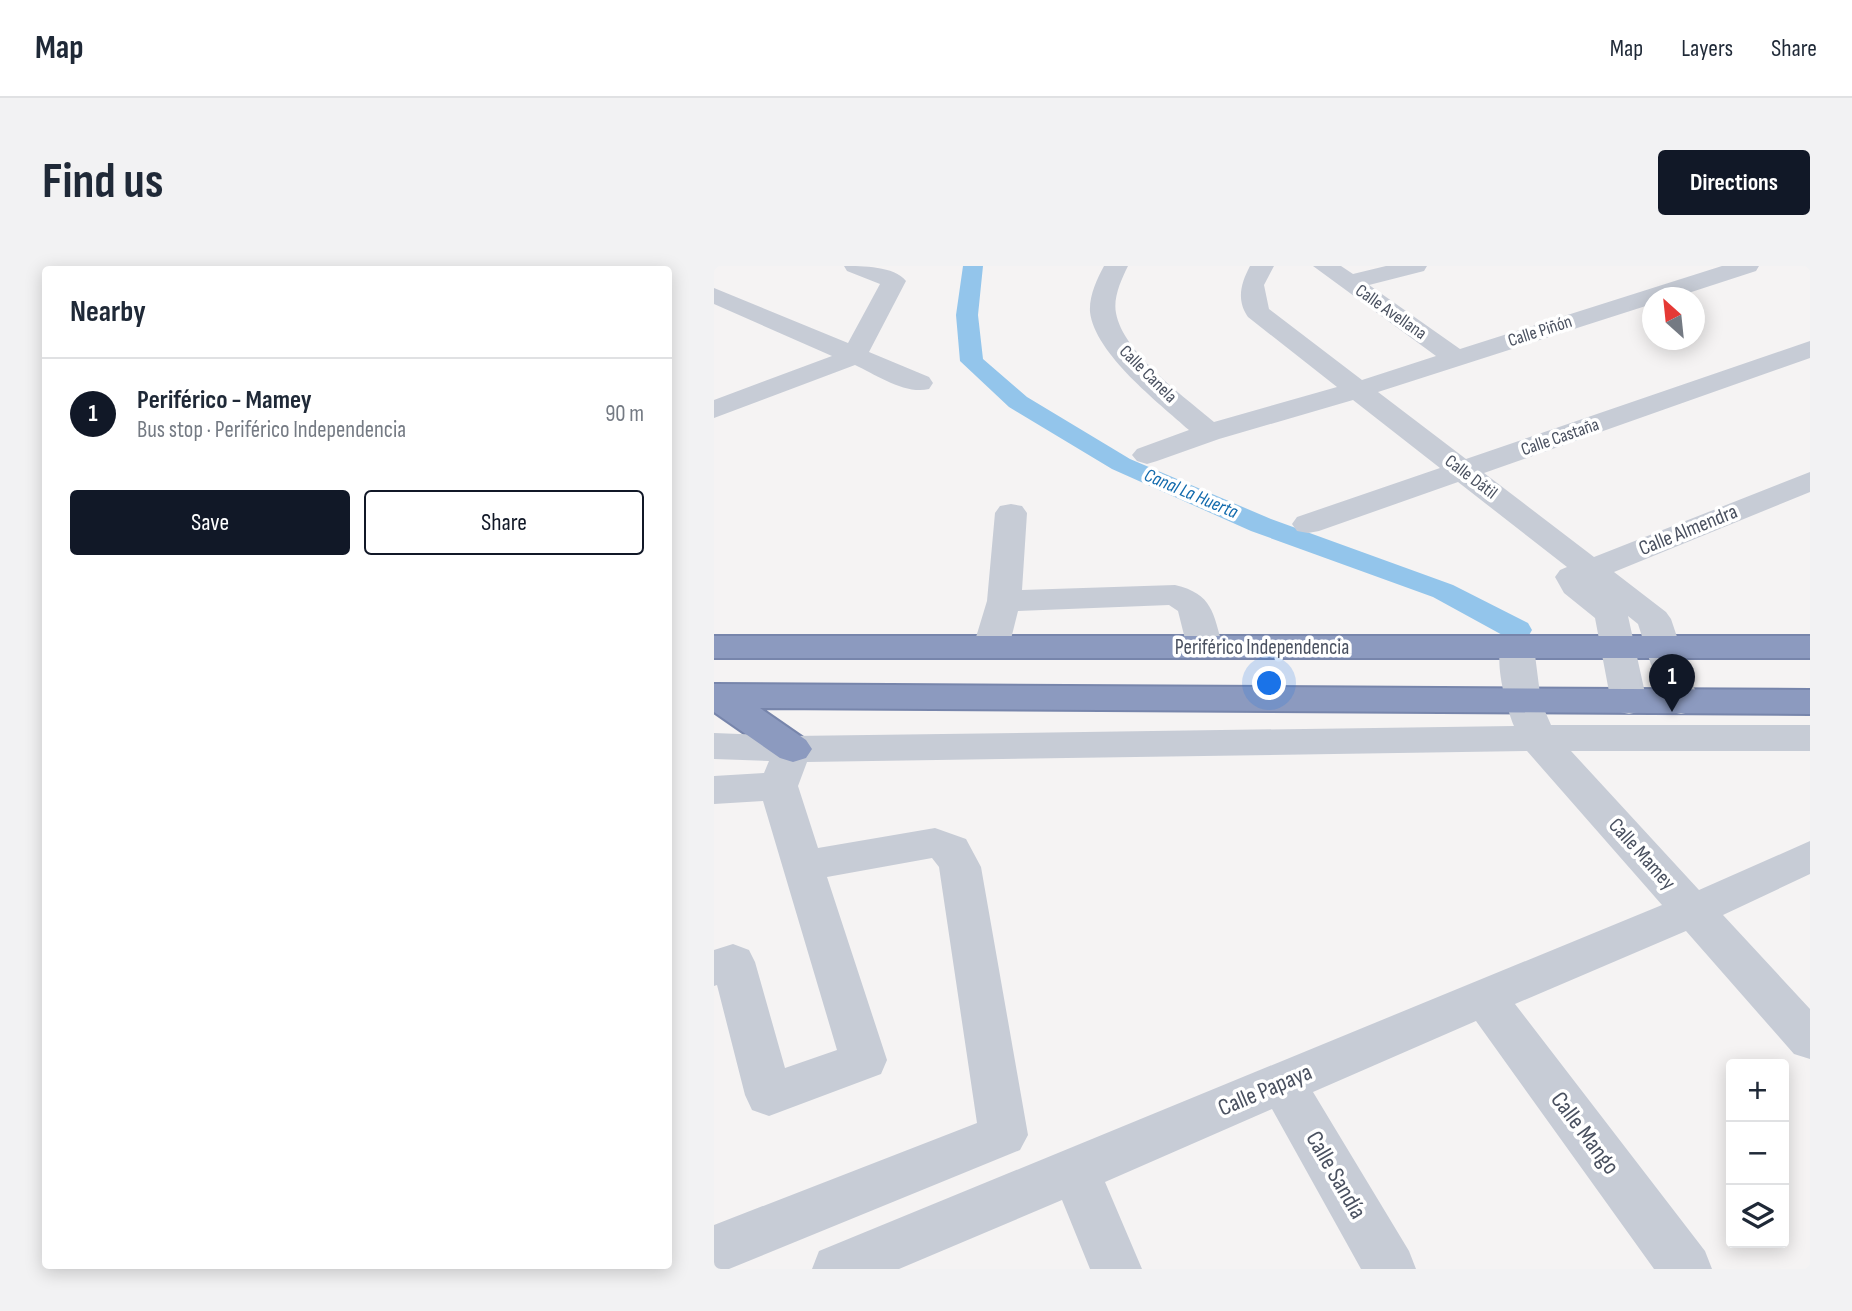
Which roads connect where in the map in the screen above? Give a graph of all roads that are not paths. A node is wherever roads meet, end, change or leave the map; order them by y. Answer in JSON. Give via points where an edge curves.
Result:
{"nodes":[{"id":1,"x":856,"y":266,"type":"edge"},
{"id":2,"x":1116,"y":266,"type":"edge"},
{"id":3,"x":1241,"y":266,"type":"edge"},
{"id":4,"x":1262,"y":266,"type":"edge"},
{"id":5,"x":1325,"y":266,"type":"edge"},
{"id":6,"x":1415,"y":266,"type":"edge"},
{"id":7,"x":1747,"y":266,"type":"edge"},
{"id":8,"x":1349,"y":283,"type":"junction"},
{"id":9,"x":714,"y":295,"type":"edge"},
{"id":10,"x":1810,"y":349,"type":"edge"},
{"id":11,"x":853,"y":356,"type":"junction"},
{"id":12,"x":1456,"y":358,"type":"junction"},
{"id":13,"x":919,"y":383,"type":"dead end"},
{"id":14,"x":1346,"y":394,"type":"junction"},
{"id":15,"x":715,"y":409,"type":"edge"},
{"id":16,"x":1209,"y":433,"type":"junction"},
{"id":17,"x":1147,"y":455,"type":"dead end"},
{"id":18,"x":1453,"y":475,"type":"junction"},
{"id":19,"x":1810,"y":481,"type":"edge"},
{"id":20,"x":1011,"y":513,"type":"dead end"},
{"id":21,"x":1308,"y":524,"type":"dead end"},
{"id":22,"x":1579,"y":574,"type":"junction"},
{"id":23,"x":1004,"y":601,"type":"junction"},
{"id":24,"x":1616,"y":645,"type":"junction"},
{"id":25,"x":1516,"y":646,"type":"junction"},
{"id":26,"x":714,"y":647,"type":"edge"},
{"id":27,"x":991,"y":647,"type":"junction"},
{"id":28,"x":1205,"y":647,"type":"junction"},
{"id":29,"x":1665,"y":647,"type":"junction"},
{"id":30,"x":1810,"y":647,"type":"edge"},
{"id":31,"x":716,"y":696,"type":"edge"},
{"id":32,"x":1629,"y":702,"type":"junction"},
{"id":33,"x":1681,"y":702,"type":"junction"},
{"id":34,"x":1810,"y":702,"type":"edge"},
{"id":35,"x":1530,"y":720,"type":"junction"},
{"id":36,"x":1810,"y":738,"type":"edge"},
{"id":37,"x":714,"y":746,"type":"edge"},
{"id":38,"x":785,"y":768,"type":"junction"},
{"id":39,"x":714,"y":790,"type":"edge"},
{"id":40,"x":1806,"y":863,"type":"edge"},
{"id":41,"x":803,"y":866,"type":"junction"},
{"id":42,"x":1692,"y":910,"type":"junction"},
{"id":43,"x":714,"y":968,"type":"edge"},
{"id":44,"x":1483,"y":996,"type":"junction"},
{"id":45,"x":1810,"y":1040,"type":"edge"},
{"id":46,"x":1282,"y":1082,"type":"junction"},
{"id":47,"x":1076,"y":1172,"type":"junction"},
{"id":48,"x":714,"y":1250,"type":"edge"},
{"id":49,"x":838,"y":1269,"type":"edge"},
{"id":50,"x":1116,"y":1269,"type":"edge"},
{"id":51,"x":1390,"y":1269,"type":"edge"},
{"id":52,"x":1686,"y":1269,"type":"edge"}],
"edges":[{"from":1,"to":11,"type":"street","via":[[894,281]]},
{"from":2,"to":16,"type":"street","name":"Calle Canela","via":[[1108,281],[1103,314],[1117,343]]},
{"from":3,"to":14,"type":"street","name":"Calle Dátil","via":[[1231,282],[1231,310]]},
{"from":4,"to":14,"type":"street","name":"Calle Dátil","via":[[1252,285],[1257,312]]},
{"from":5,"to":8,"type":"street","name":"Calle Avellana"},
{"from":6,"to":8,"type":"street"},
{"from":7,"to":12,"type":"street","name":"Calle Piñón"},
{"from":8,"to":12,"type":"street","name":"Calle Avellana"},
{"from":9,"to":11,"type":"street"},
{"from":10,"to":18,"type":"street","name":"Calle Castaña"},
{"from":11,"to":13,"type":"street"},
{"from":11,"to":15,"type":"street"},
{"from":12,"to":14,"type":"street","name":"Calle Piñón"},
{"from":14,"to":16,"type":"street"},
{"from":14,"to":18,"type":"street","name":"Calle Dátil"},
{"from":16,"to":17,"type":"street"},
{"from":18,"to":21,"type":"street","name":"Calle Castaña"},
{"from":18,"to":22,"type":"street","name":"Calle Dátil"},
{"from":19,"to":22,"type":"street","name":"Calle Almendra"},
{"from":20,"to":23,"type":"street"},
{"from":22,"to":24,"type":"street","name":"Calle Dátil","via":[[1611,614]]},
{"from":22,"to":29,"type":"street","name":"Calle Dátil","via":[[1654,619]]},
{"from":23,"to":27,"type":"street"},
{"from":23,"to":28,"type":"street","via":[[1175,595],[1194,606]]},
{"from":24,"to":25,"type":"highway","name":"Periférico Independencia"},
{"from":24,"to":29,"type":"highway","name":"Periférico Independencia"},
{"from":24,"to":32,"type":"street","name":"Calle Dátil"},
{"from":25,"to":28,"type":"highway","name":"Periférico Independencia"},
{"from":25,"to":35,"type":"street"},
{"from":26,"to":27,"type":"highway","name":"Periférico Independencia"},
{"from":27,"to":28,"type":"highway","name":"Periférico Independencia"},
{"from":29,"to":30,"type":"highway","name":"Periférico Independencia"},
{"from":29,"to":33,"type":"street","name":"Calle Dátil"},
{"from":31,"to":35,"type":"highway"},
{"from":31,"to":38,"type":"highway"},
{"from":32,"to":33,"type":"highway"},
{"from":32,"to":35,"type":"highway"},
{"from":33,"to":34,"type":"highway"},
{"from":35,"to":36,"type":"street"},
{"from":35,"to":38,"type":"street"},
{"from":35,"to":42,"type":"street","name":"Calle Mamey"},
{"from":37,"to":38,"type":"street"},
{"from":38,"to":39,"type":"street"},
{"from":38,"to":41,"type":"street"},
{"from":40,"to":42,"type":"street","name":"Calle Papaya"},
{"from":41,"to":43,"type":"street","via":[[864,1060],[769,1095],[733,962]]},
{"from":41,"to":48,"type":"street","via":[[935,843],[952,850],[960,866],[1003,1135]]},
{"from":42,"to":44,"type":"street","name":"Calle Papaya"},
{"from":42,"to":45,"type":"street","name":"Calle Mamey"},
{"from":44,"to":46,"type":"street","name":"Calle Papaya"},
{"from":44,"to":52,"type":"street","name":"Calle Mango"},
{"from":46,"to":47,"type":"street","name":"Calle Papaya"},
{"from":46,"to":51,"type":"street","name":"Calle Sandía"},
{"from":47,"to":49,"type":"street","name":"Calle Papaya"},
{"from":47,"to":50,"type":"street"}]}
